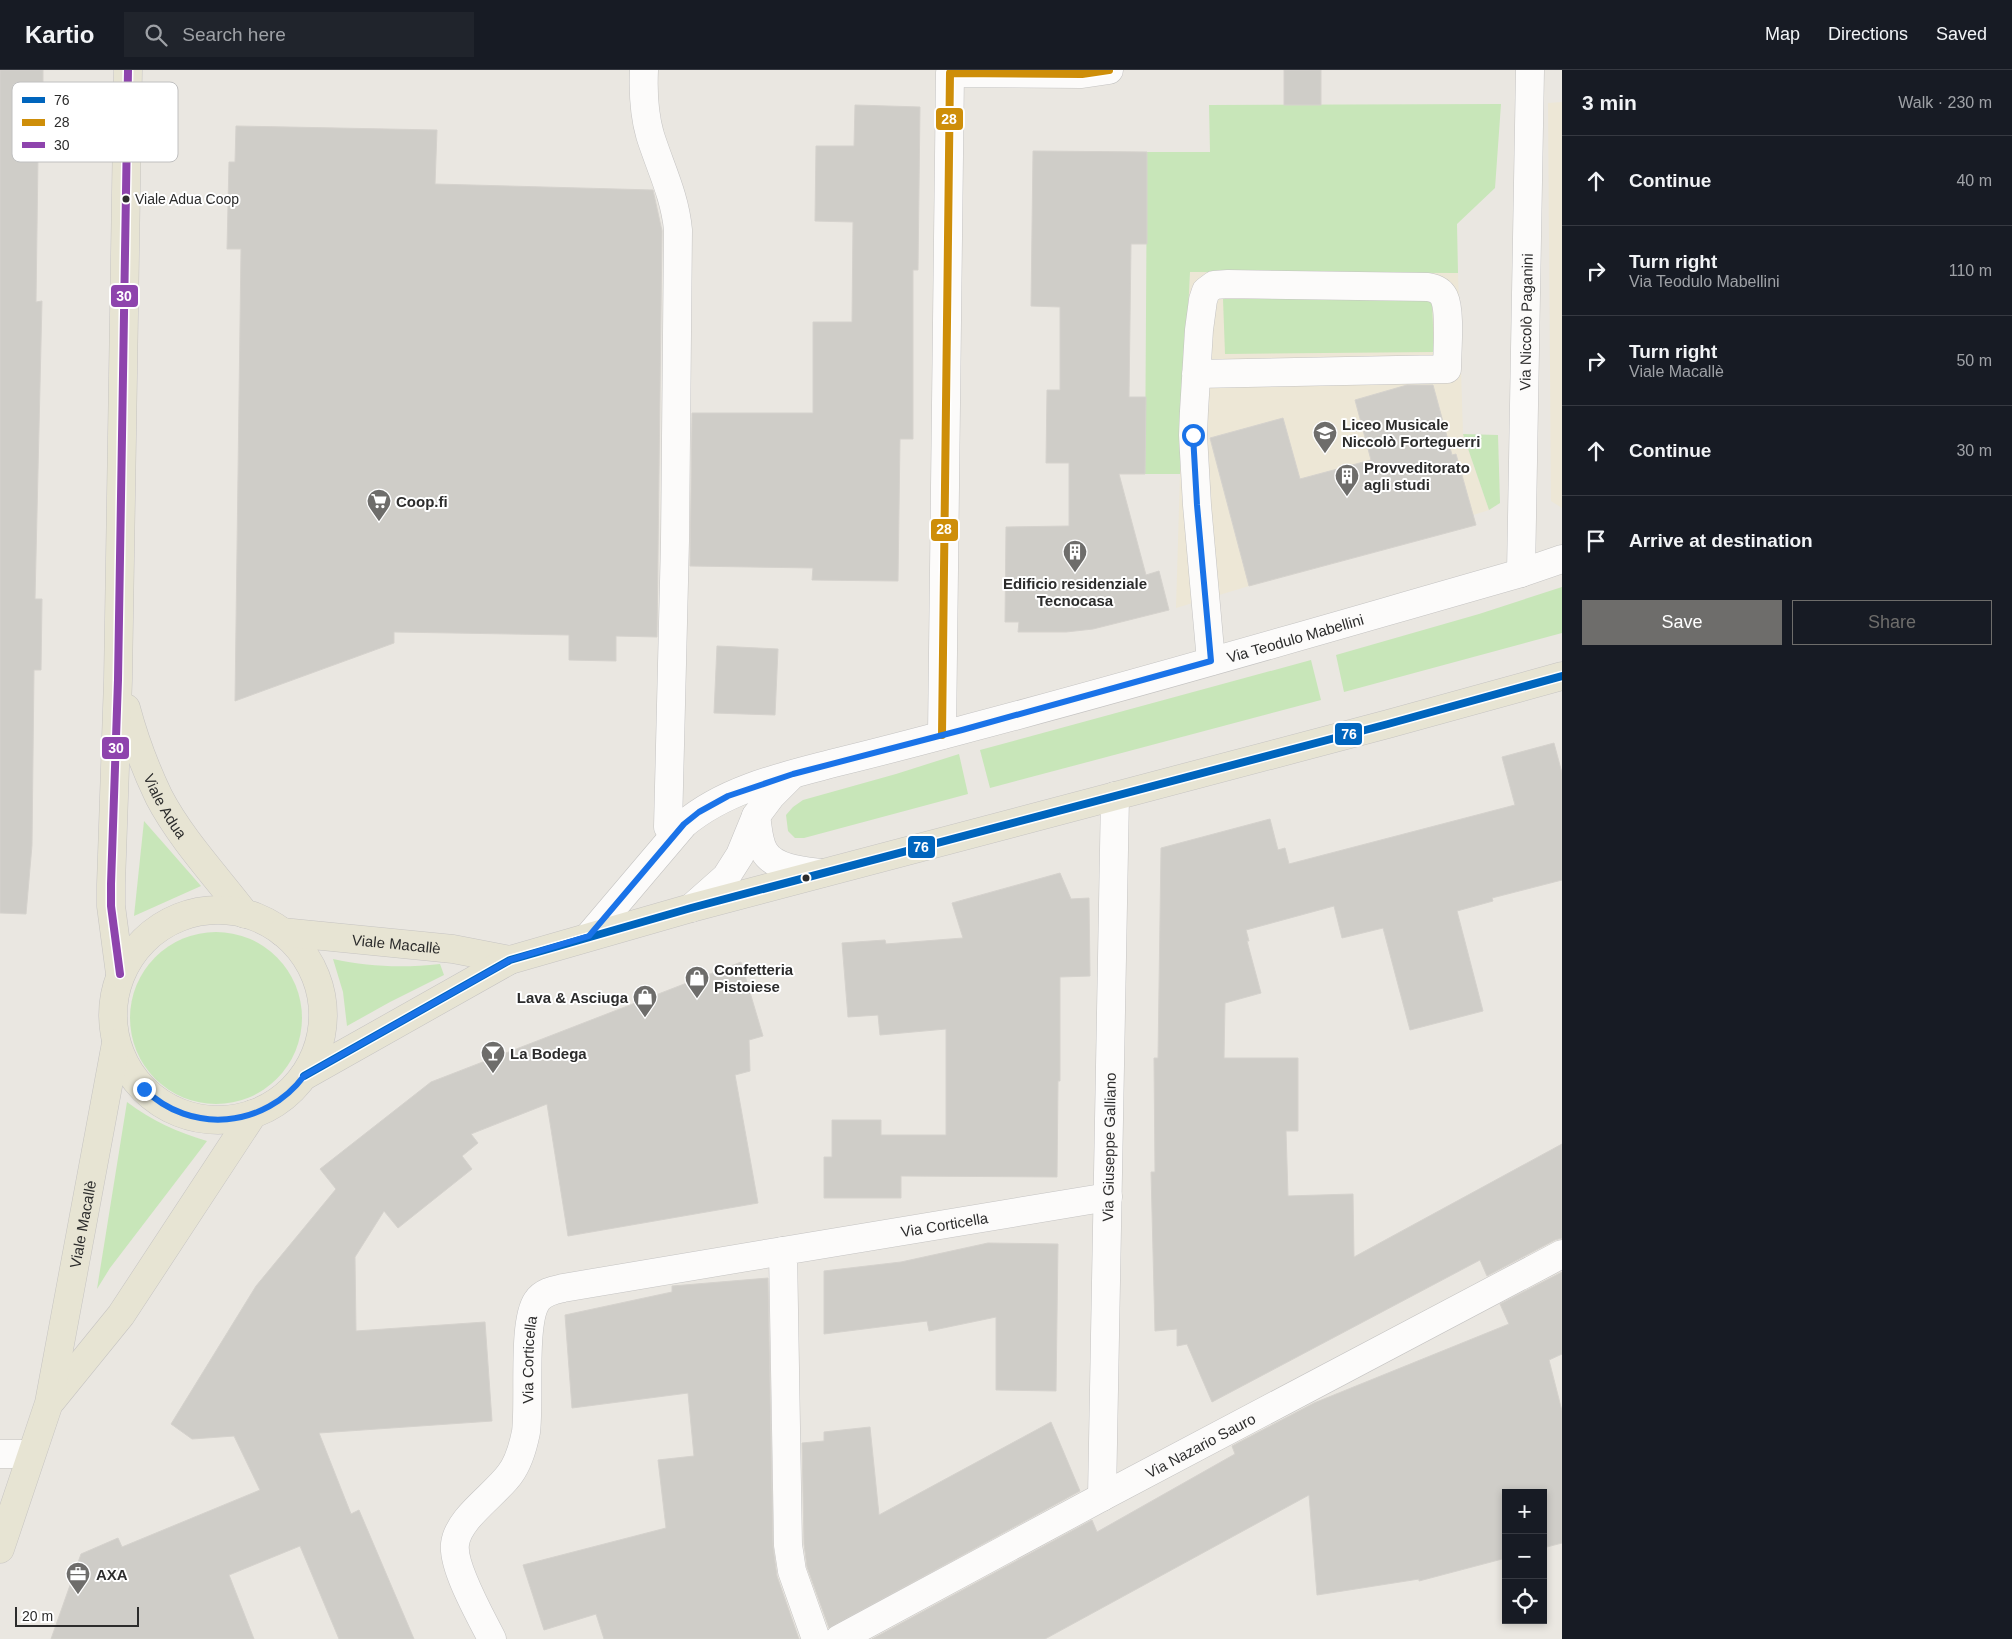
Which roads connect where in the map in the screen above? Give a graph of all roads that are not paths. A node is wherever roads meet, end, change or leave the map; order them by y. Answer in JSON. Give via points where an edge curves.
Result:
{"nodes":[{"id":1,"x":644,"y":70,"type":"edge"},
{"id":2,"x":1109,"y":70,"type":"edge"},
{"id":3,"x":1530,"y":70,"type":"edge"},
{"id":4,"x":949,"y":71,"type":"edge"},
{"id":5,"x":126,"y":162,"type":"edge"},
{"id":6,"x":1196,"y":374,"type":"junction"},
{"id":7,"x":1562,"y":559,"type":"edge"},
{"id":8,"x":1521,"y":573,"type":"junction"},
{"id":9,"x":1211,"y":661,"type":"junction"},
{"id":10,"x":1562,"y":676,"type":"edge"},
{"id":11,"x":118,"y":680,"type":"junction"},
{"id":12,"x":942,"y":735,"type":"junction"},
{"id":13,"x":793,"y":774,"type":"junction"},
{"id":14,"x":1115,"y":796,"type":"junction"},
{"id":15,"x":756,"y":816,"type":"junction"},
{"id":16,"x":668,"y":826,"type":"dead end"},
{"id":17,"x":822,"y":873,"type":"junction"},
{"id":18,"x":691,"y":908,"type":"junction"},
{"id":19,"x":246,"y":914,"type":"junction"},
{"id":20,"x":282,"y":932,"type":"junction"},
{"id":21,"x":589,"y":936,"type":"junction"},
{"id":22,"x":510,"y":960,"type":"junction"},
{"id":23,"x":120,"y":974,"type":"junction"},
{"id":24,"x":116,"y":1043,"type":"junction"},
{"id":25,"x":304,"y":1076,"type":"junction"},
{"id":26,"x":253,"y":1114,"type":"junction"},
{"id":27,"x":1108,"y":1197,"type":"junction"},
{"id":28,"x":783,"y":1251,"type":"junction"},
{"id":29,"x":1562,"y":1254,"type":"edge"},
{"id":30,"x":49,"y":1403,"type":"junction"},
{"id":31,"x":0,"y":1454,"type":"edge"},
{"id":32,"x":31,"y":1454,"type":"junction"},
{"id":33,"x":1102,"y":1497,"type":"junction"},
{"id":34,"x":0,"y":1549,"type":"edge"},
{"id":35,"x":492,"y":1639,"type":"edge"},
{"id":36,"x":816,"y":1639,"type":"edge"},
{"id":37,"x":839,"y":1639,"type":"edge"}],
"edges":[{"from":1,"to":16,"type":"street","via":[[647,122],[674,204],[678,230]]},
{"from":2,"to":4,"type":"street","via":[[1082,74]]},
{"from":3,"to":8,"type":"street","name":"Via Niccolò Paganini"},
{"from":4,"to":12,"type":"street"},
{"from":5,"to":11,"type":"main road","name":"Viale Adua"},
{"from":6,"to":6,"type":"street","via":[[1203,300],[1206,291],[1214,285],[1428,287],[1444,295],[1447,307],[1447,369]]},
{"from":6,"to":9,"type":"street","via":[[1193,435]]},
{"from":7,"to":8,"type":"street","name":"Via Teodulo Mabellini"},
{"from":8,"to":9,"type":"street","name":"Via Teodulo Mabellini"},
{"from":9,"to":12,"type":"street","name":"Via Teodulo Mabellini"},
{"from":10,"to":14,"type":"main road","name":"Viale Macallè"},
{"from":11,"to":19,"type":"main road","name":"Viale Adua","via":[[137,746],[160,798],[189,842]]},
{"from":11,"to":23,"type":"main road","name":"Viale Adua","via":[[110,884]]},
{"from":12,"to":13,"type":"street","name":"Via Teodulo Mabellini"},
{"from":13,"to":15,"type":"street"},
{"from":13,"to":21,"type":"street","name":"Via Teodulo Mabellini","via":[[728,796],[699,812],[684,824]]},
{"from":14,"to":17,"type":"main road","name":"Viale Macallè"},
{"from":14,"to":27,"type":"street","name":"Via Giuseppe Galliano"},
{"from":15,"to":17,"type":"street","via":[[760,841],[769,858],[787,866]]},
{"from":15,"to":18,"type":"street","via":[[740,855],[726,877]]},
{"from":17,"to":18,"type":"main road","name":"Viale Macallè"},
{"from":18,"to":21,"type":"main road","name":"Viale Macallè"},
{"from":19,"to":20,"type":"main road"},
{"from":19,"to":23,"type":"main road","via":[[212,910],[187,914],[172,921],[144,940]]},
{"from":20,"to":22,"type":"main road","name":"Viale Macallè","via":[[453,949]]},
{"from":20,"to":25,"type":"main road","via":[[309,962],[322,1000],[321,1039]]},
{"from":21,"to":22,"type":"main road","name":"Viale Macallè"},
{"from":22,"to":25,"type":"main road","name":"Viale Macallè"},
{"from":23,"to":24,"type":"main road","via":[[112,1008]]},
{"from":24,"to":26,"type":"main road","via":[[122,1061],[137,1083],[174,1111],[199,1119],[218,1120]]},
{"from":24,"to":30,"type":"main road","name":"Viale Macallè"},
{"from":25,"to":26,"type":"main road","via":[[282,1099]]},
{"from":26,"to":30,"type":"main road","name":"Viale Macallè","via":[[121,1314]]},
{"from":27,"to":28,"type":"street","name":"Via Corticella"},
{"from":27,"to":33,"type":"street","name":"Via Giuseppe Galliano"},
{"from":28,"to":35,"type":"street","name":"Via Corticella","via":[[564,1288],[545,1294],[538,1300],[532,1309],[529,1328],[527,1419],[522,1448],[510,1474],[462,1525],[454,1546],[460,1571]]},
{"from":28,"to":36,"type":"street","via":[[788,1545],[792,1571]]},
{"from":29,"to":33,"type":"street","name":"Via Nazario Sauro"},
{"from":30,"to":32,"type":"main road","name":"Viale Macallè"},
{"from":31,"to":32,"type":"street"},
{"from":32,"to":34,"type":"main road","name":"Viale Macallè"},
{"from":33,"to":37,"type":"street","name":"Via Nazario Sauro"}]}
